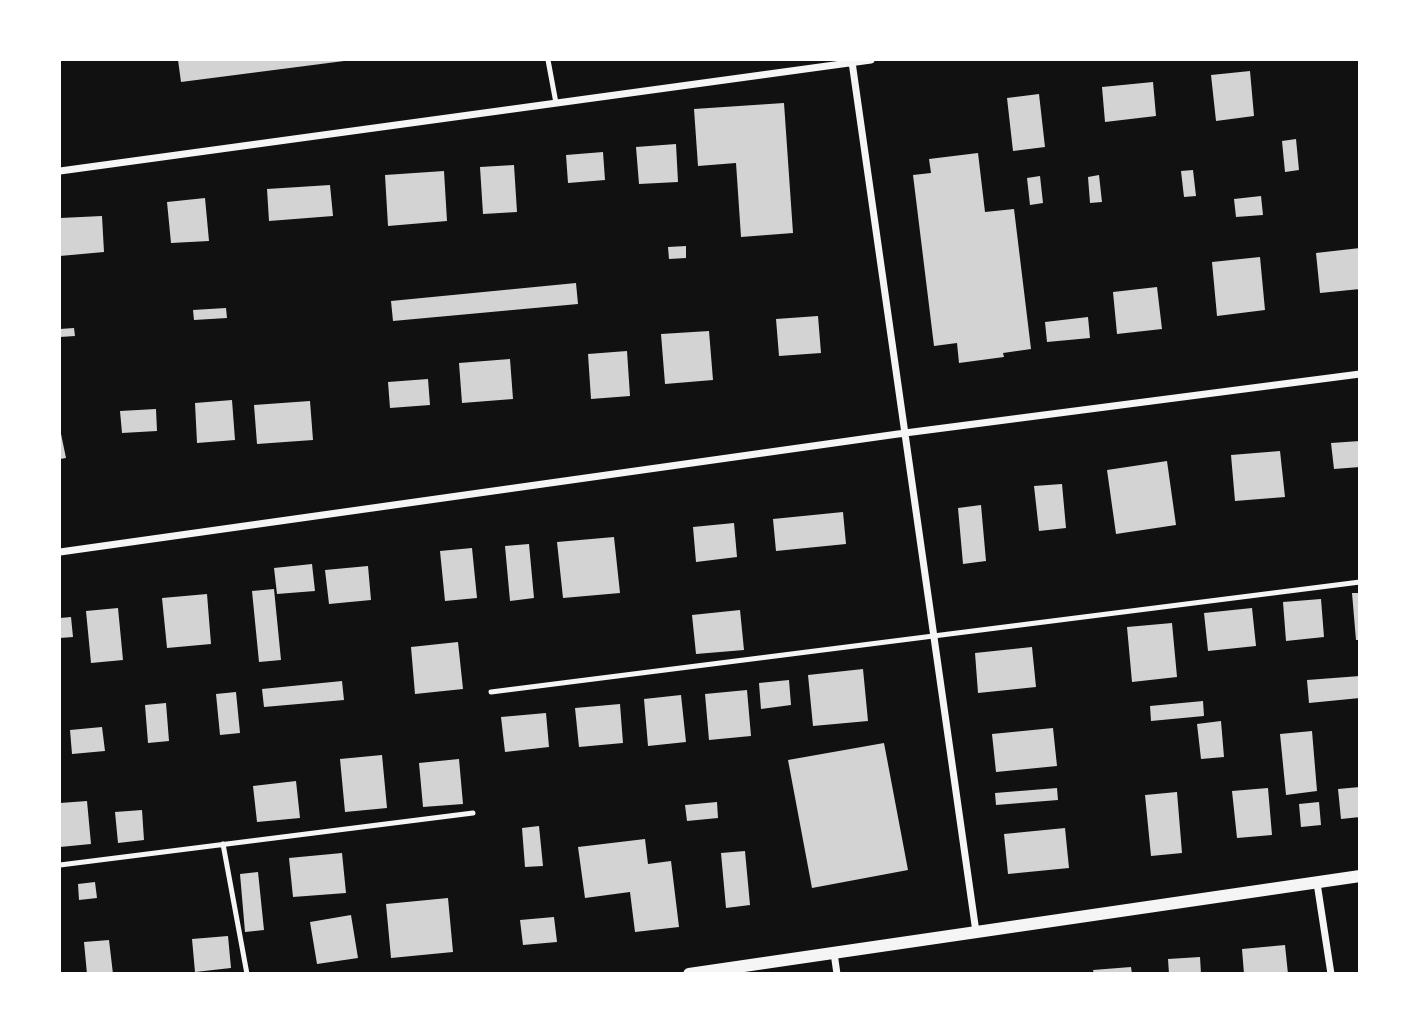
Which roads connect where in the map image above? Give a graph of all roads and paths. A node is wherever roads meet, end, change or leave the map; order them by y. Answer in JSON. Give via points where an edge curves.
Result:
{"nodes":[{"id":1,"x":548,"y":60,"type":"edge"},
{"id":2,"x":871,"y":60,"type":"edge"},
{"id":3,"x":852,"y":62,"type":"junction"},
{"id":4,"x":556,"y":103,"type":"junction"},
{"id":5,"x":60,"y":171,"type":"edge"},
{"id":6,"x":1360,"y":374,"type":"edge"},
{"id":7,"x":905,"y":433,"type":"junction"},
{"id":8,"x":60,"y":552,"type":"edge"},
{"id":9,"x":1360,"y":582,"type":"edge"},
{"id":10,"x":936,"y":637,"type":"junction"},
{"id":11,"x":491,"y":692,"type":"dead end"},
{"id":12,"x":473,"y":813,"type":"dead end"},
{"id":13,"x":223,"y":844,"type":"junction"},
{"id":14,"x":60,"y":864,"type":"edge"},
{"id":15,"x":1360,"y":876,"type":"edge"},
{"id":16,"x":1317,"y":883,"type":"junction"},
{"id":17,"x":976,"y":932,"type":"junction"},
{"id":18,"x":834,"y":953,"type":"junction"},
{"id":19,"x":247,"y":974,"type":"edge"},
{"id":20,"x":690,"y":974,"type":"edge"},
{"id":21,"x":837,"y":974,"type":"edge"},
{"id":22,"x":1331,"y":974,"type":"edge"}],
"edges":[{"from":1,"to":4,"type":"lane"},
{"from":2,"to":3,"type":"street"},
{"from":3,"to":4,"type":"street"},
{"from":3,"to":7,"type":"street"},
{"from":4,"to":5,"type":"street"},
{"from":6,"to":7,"type":"street"},
{"from":7,"to":8,"type":"street"},
{"from":7,"to":10,"type":"street"},
{"from":9,"to":10,"type":"lane"},
{"from":10,"to":11,"type":"lane"},
{"from":10,"to":17,"type":"street"},
{"from":12,"to":13,"type":"lane"},
{"from":13,"to":14,"type":"lane"},
{"from":13,"to":19,"type":"lane"},
{"from":15,"to":16,"type":"street"},
{"from":16,"to":17,"type":"street"},
{"from":16,"to":22,"type":"street"},
{"from":17,"to":18,"type":"street"},
{"from":18,"to":20,"type":"street"},
{"from":18,"to":21,"type":"street"}]}
